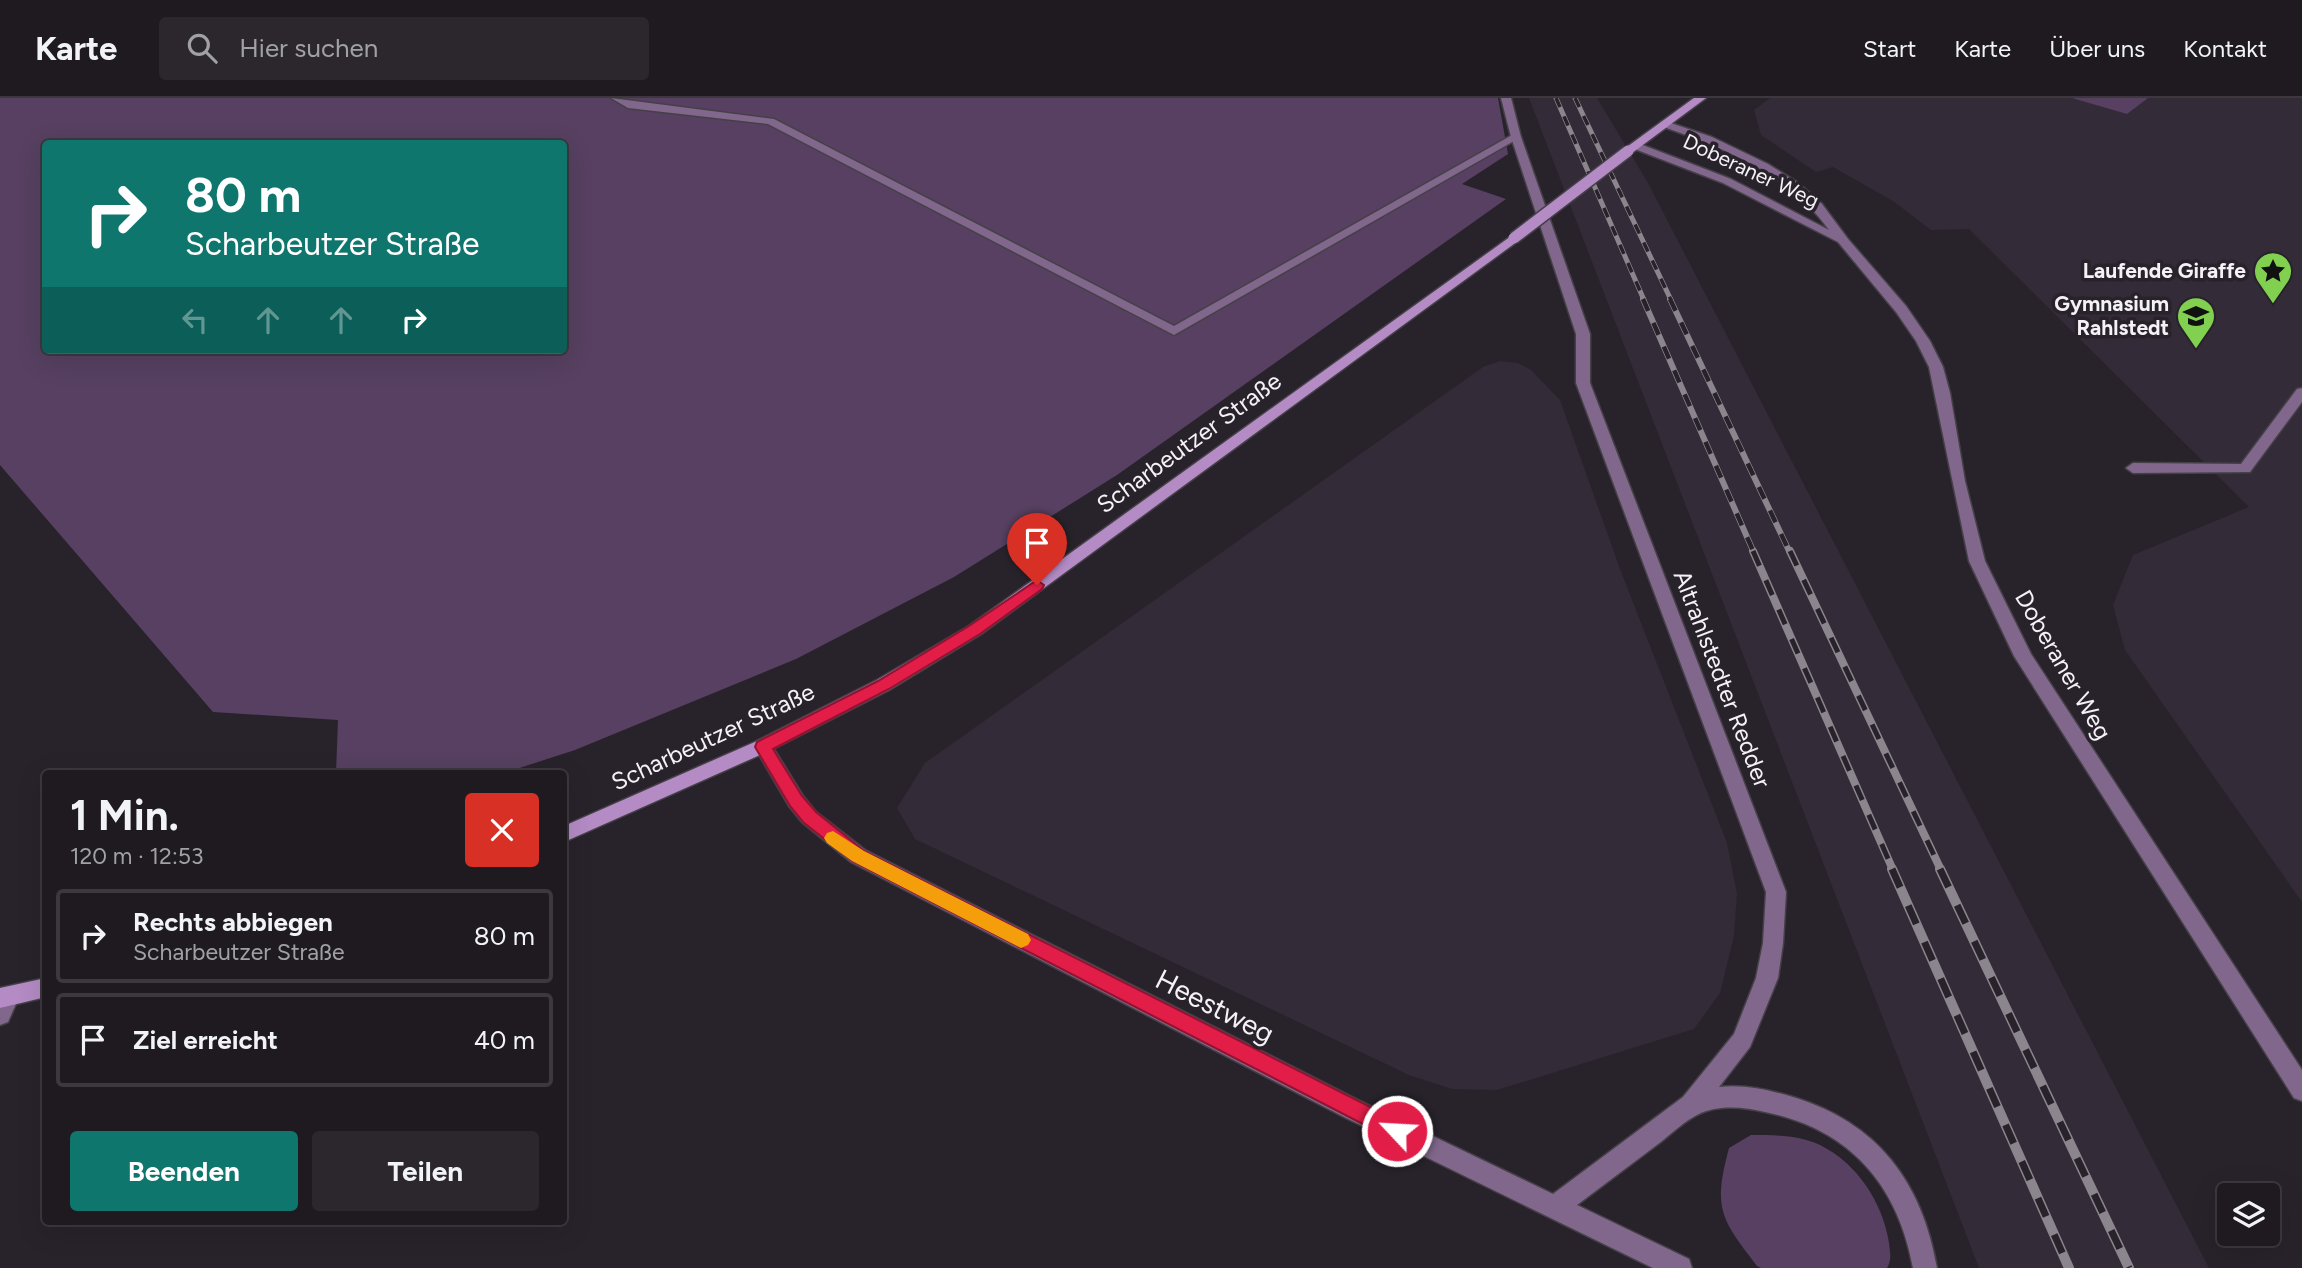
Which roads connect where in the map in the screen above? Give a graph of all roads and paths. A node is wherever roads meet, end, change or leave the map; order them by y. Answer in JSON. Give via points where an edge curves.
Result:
{"nodes":[{"id":1,"x":616,"y":98,"type":"edge"},
{"id":2,"x":1506,"y":98,"type":"edge"},
{"id":3,"x":1701,"y":98,"type":"edge"},
{"id":4,"x":1665,"y":124,"type":"junction"},
{"id":5,"x":1516,"y":137,"type":"junction"},
{"id":6,"x":1632,"y":148,"type":"junction"},
{"id":7,"x":1844,"y":242,"type":"junction"},
{"id":8,"x":2302,"y":392,"type":"edge"},
{"id":9,"x":2133,"y":468,"type":"dead end"},
{"id":10,"x":763,"y":747,"type":"junction"},
{"id":11,"x":567,"y":833,"type":"edge"},
{"id":12,"x":42,"y":988,"type":"edge"},
{"id":13,"x":3,"y":1003,"type":"edge"},
{"id":14,"x":2302,"y":1090,"type":"edge"},
{"id":15,"x":1691,"y":1105,"type":"junction"},
{"id":16,"x":1555,"y":1207,"type":"junction"},
{"id":17,"x":1680,"y":1268,"type":"edge"},
{"id":18,"x":1925,"y":1268,"type":"edge"}],
"edges":[{"from":1,"to":5,"type":"street","via":[[628,105],[770,121],[1174,331]]},
{"from":2,"to":5,"type":"street","name":"Altrahlstedter Redder"},
{"from":3,"to":4,"type":"main road","name":"Scharbeutzer Straße"},
{"from":4,"to":6,"type":"main road","name":"Scharbeutzer Straße"},
{"from":4,"to":7,"type":"street","name":"Doberaner Weg","via":[[1776,172],[1818,206]]},
{"from":5,"to":15,"type":"street","name":"Altrahlstedter Redder","via":[[1583,334],[1583,383],[1776,892],[1773,943],[1762,990],[1742,1040]]},
{"from":6,"to":7,"type":"street","name":"Doberaner Weg","via":[[1739,186]]},
{"from":6,"to":10,"type":"main road","name":"Scharbeutzer Straße","bridge":true,"via":[[975,630],[883,685]]},
{"from":7,"to":14,"type":"street","name":"Doberaner Weg","via":[[1901,309],[1936,367],[1977,561],[2023,656]]},
{"from":8,"to":9,"type":"street","via":[[2245,469]]},
{"from":10,"to":11,"type":"main road","name":"Scharbeutzer Straße"},
{"from":10,"to":16,"type":"street","name":"Heestweg","via":[[809,817],[858,856],[1352,1109]]},
{"from":12,"to":13,"type":"main road"},
{"from":15,"to":16,"type":"street","name":"Altrahlstedter Redder"},
{"from":15,"to":18,"type":"street","via":[[1728,1097],[1762,1100],[1802,1109],[1840,1128],[1880,1162],[1897,1185],[1924,1251]]},
{"from":16,"to":17,"type":"street","name":"Heestweg"}]}
